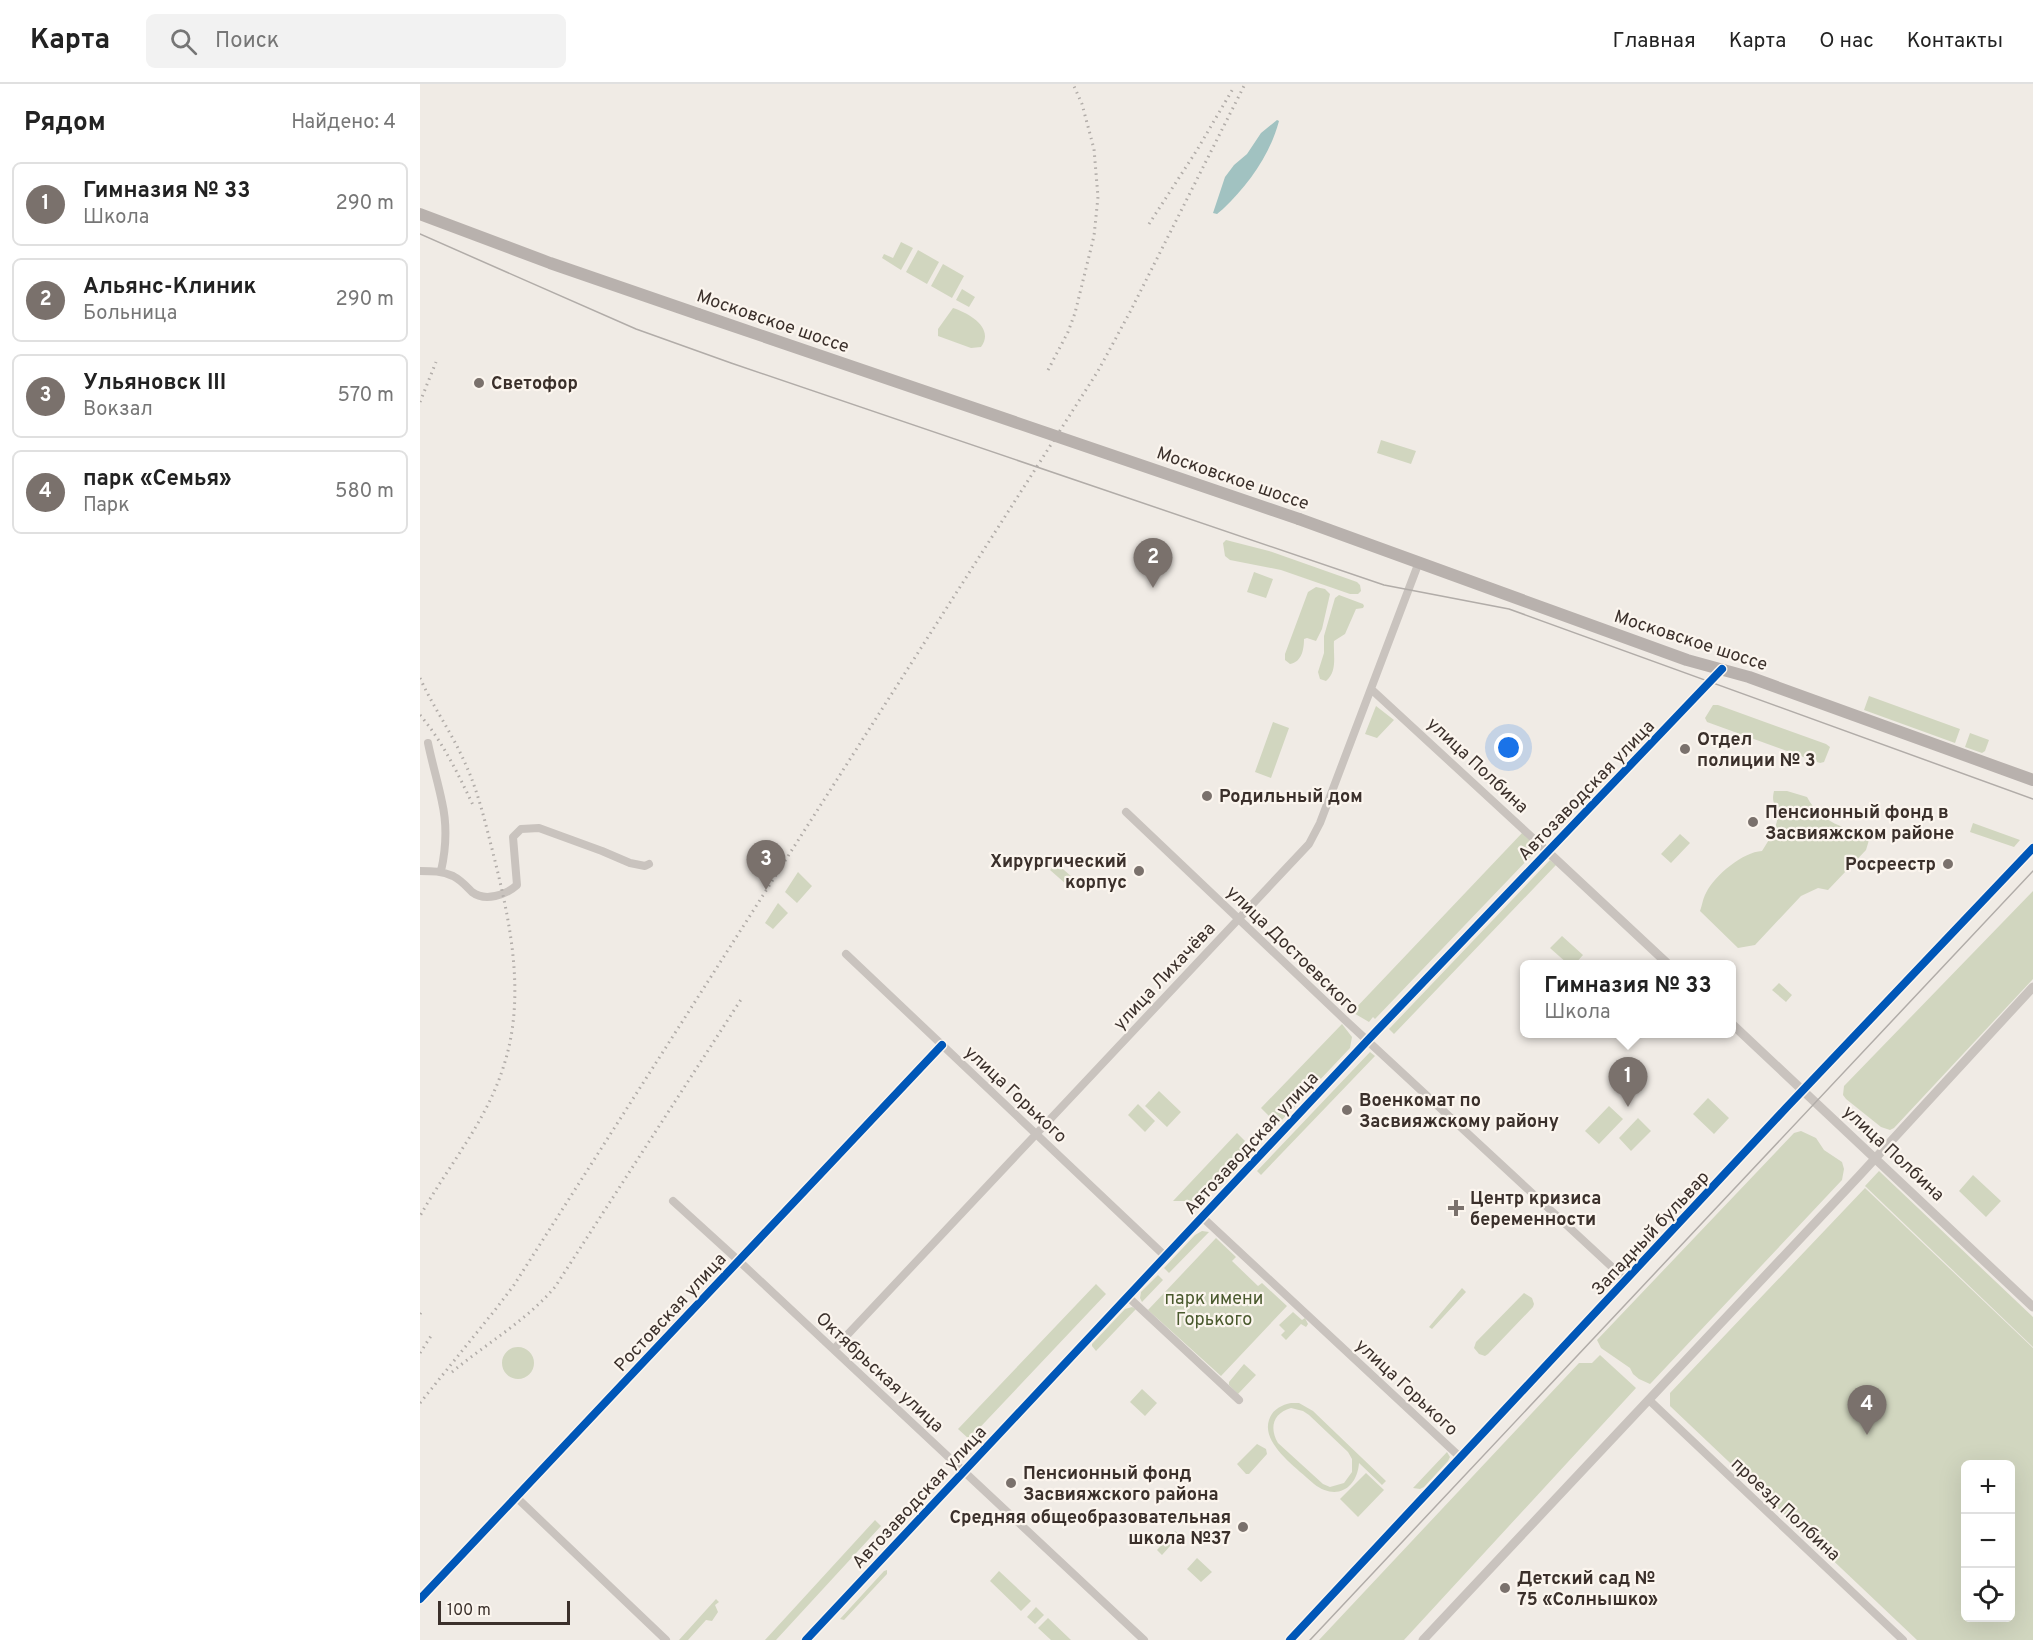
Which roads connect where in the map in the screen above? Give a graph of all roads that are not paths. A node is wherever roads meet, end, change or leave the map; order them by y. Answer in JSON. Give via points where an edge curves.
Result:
{"nodes":[{"id":1,"x":420,"y":214,"type":"edge"},
{"id":2,"x":1419,"y":562,"type":"junction"},
{"id":3,"x":1722,"y":669,"type":"junction"},
{"id":4,"x":1371,"y":689,"type":"junction"},
{"id":5,"x":428,"y":743,"type":"dead end"},
{"id":6,"x":2033,"y":780,"type":"edge"},
{"id":7,"x":1126,"y":812,"type":"dead end"},
{"id":8,"x":2033,"y":848,"type":"edge"},
{"id":9,"x":1548,"y":852,"type":"junction"},
{"id":10,"x":650,"y":864,"type":"dead end"},
{"id":11,"x":441,"y":871,"type":"junction"},
{"id":12,"x":420,"y":872,"type":"edge"},
{"id":13,"x":1238,"y":918,"type":"junction"},
{"id":14,"x":846,"y":954,"type":"dead end"},
{"id":15,"x":1664,"y":960,"type":"edge"},
{"id":16,"x":2033,"y":987,"type":"edge"},
{"id":17,"x":1736,"y":1029,"type":"edge"},
{"id":18,"x":1367,"y":1041,"type":"junction"},
{"id":19,"x":942,"y":1045,"type":"junction"},
{"id":20,"x":1803,"y":1090,"type":"junction"},
{"id":21,"x":1037,"y":1135,"type":"junction"},
{"id":22,"x":1876,"y":1158,"type":"junction"},
{"id":23,"x":673,"y":1202,"type":"dead end"},
{"id":24,"x":1202,"y":1217,"type":"junction"},
{"id":25,"x":1165,"y":1256,"type":"junction"},
{"id":26,"x":739,"y":1261,"type":"junction"},
{"id":27,"x":1626,"y":1280,"type":"junction"},
{"id":28,"x":1127,"y":1296,"type":"junction"},
{"id":29,"x":2033,"y":1307,"type":"edge"},
{"id":30,"x":834,"y":1349,"type":"junction"},
{"id":31,"x":1239,"y":1400,"type":"dead end"},
{"id":32,"x":1648,"y":1400,"type":"junction"},
{"id":33,"x":1460,"y":1457,"type":"junction"},
{"id":34,"x":963,"y":1471,"type":"junction"},
{"id":35,"x":516,"y":1497,"type":"junction"},
{"id":36,"x":420,"y":1599,"type":"edge"},
{"id":37,"x":666,"y":1640,"type":"edge"},
{"id":38,"x":806,"y":1640,"type":"edge"},
{"id":39,"x":1144,"y":1640,"type":"edge"},
{"id":40,"x":1290,"y":1640,"type":"edge"},
{"id":41,"x":1423,"y":1640,"type":"edge"},
{"id":42,"x":1903,"y":1640,"type":"edge"}],
"edges":[{"from":1,"to":2,"type":"main road","name":"Московское шоссе","bridge":true,"via":[[550,263]]},
{"from":2,"to":3,"type":"main road","name":"Московское шоссе"},
{"from":2,"to":4,"type":"street","name":"улица Лихачёва"},
{"from":3,"to":6,"type":"main road","name":"Московское шоссе"},
{"from":3,"to":9,"type":"street","name":"Автозаводская улица"},
{"from":4,"to":9,"type":"street","name":"улица Полбина"},
{"from":4,"to":13,"type":"street","name":"улица Лихачёва","via":[[1317,831]]},
{"from":5,"to":11,"type":"street","via":[[443,803]]},
{"from":7,"to":13,"type":"street","name":"улица Достоевского"},
{"from":8,"to":20,"type":"street","name":"Западный бульвар"},
{"from":9,"to":15,"type":"street","name":"улица Полбина"},
{"from":9,"to":18,"type":"street","name":"Автозаводская улица"},
{"from":10,"to":11,"type":"street","via":[[630,863],[538,828],[521,829],[513,837],[517,885],[493,897],[473,893],[456,877]]},
{"from":11,"to":12,"type":"street"},
{"from":13,"to":18,"type":"street","name":"улица Достоевского"},
{"from":13,"to":21,"type":"street","name":"улица Лихачёва"},
{"from":14,"to":19,"type":"street","name":"улица Горького"},
{"from":16,"to":22,"type":"street"},
{"from":17,"to":20,"type":"street","name":"улица Полбина"},
{"from":18,"to":24,"type":"street","name":"Автозаводская улица"},
{"from":18,"to":27,"type":"street","name":"улица Достоевского"},
{"from":19,"to":21,"type":"street","name":"улица Горького"},
{"from":19,"to":26,"type":"street","name":"Ростовская улица"},
{"from":20,"to":22,"type":"street","name":"улица Полбина"},
{"from":20,"to":27,"type":"street","name":"Западный бульвар"},
{"from":21,"to":25,"type":"street","name":"улица Горького"},
{"from":21,"to":30,"type":"street","name":"улица Лихачёва"},
{"from":22,"to":29,"type":"street","name":"улица Полбина"},
{"from":22,"to":32,"type":"street"},
{"from":23,"to":26,"type":"street","name":"Октябрьская улица"},
{"from":24,"to":25,"type":"street","name":"Автозаводская улица"},
{"from":24,"to":33,"type":"street","name":"улица Горького"},
{"from":25,"to":28,"type":"street","name":"Автозаводская улица"},
{"from":26,"to":30,"type":"street","name":"Октябрьская улица"},
{"from":26,"to":35,"type":"street","name":"Ростовская улица"},
{"from":27,"to":33,"type":"street","name":"Западный бульвар"},
{"from":28,"to":31,"type":"street"},
{"from":28,"to":34,"type":"street","name":"Автозаводская улица"},
{"from":30,"to":34,"type":"street","name":"Октябрьская улица"},
{"from":32,"to":41,"type":"street"},
{"from":32,"to":42,"type":"street","name":"проезд Полбина"},
{"from":33,"to":40,"type":"street","name":"Западный бульвар"},
{"from":34,"to":38,"type":"street","name":"Автозаводская улица"},
{"from":34,"to":39,"type":"street","name":"Октябрьская улица"},
{"from":35,"to":36,"type":"street","name":"Ростовская улица"},
{"from":35,"to":37,"type":"street"}]}
